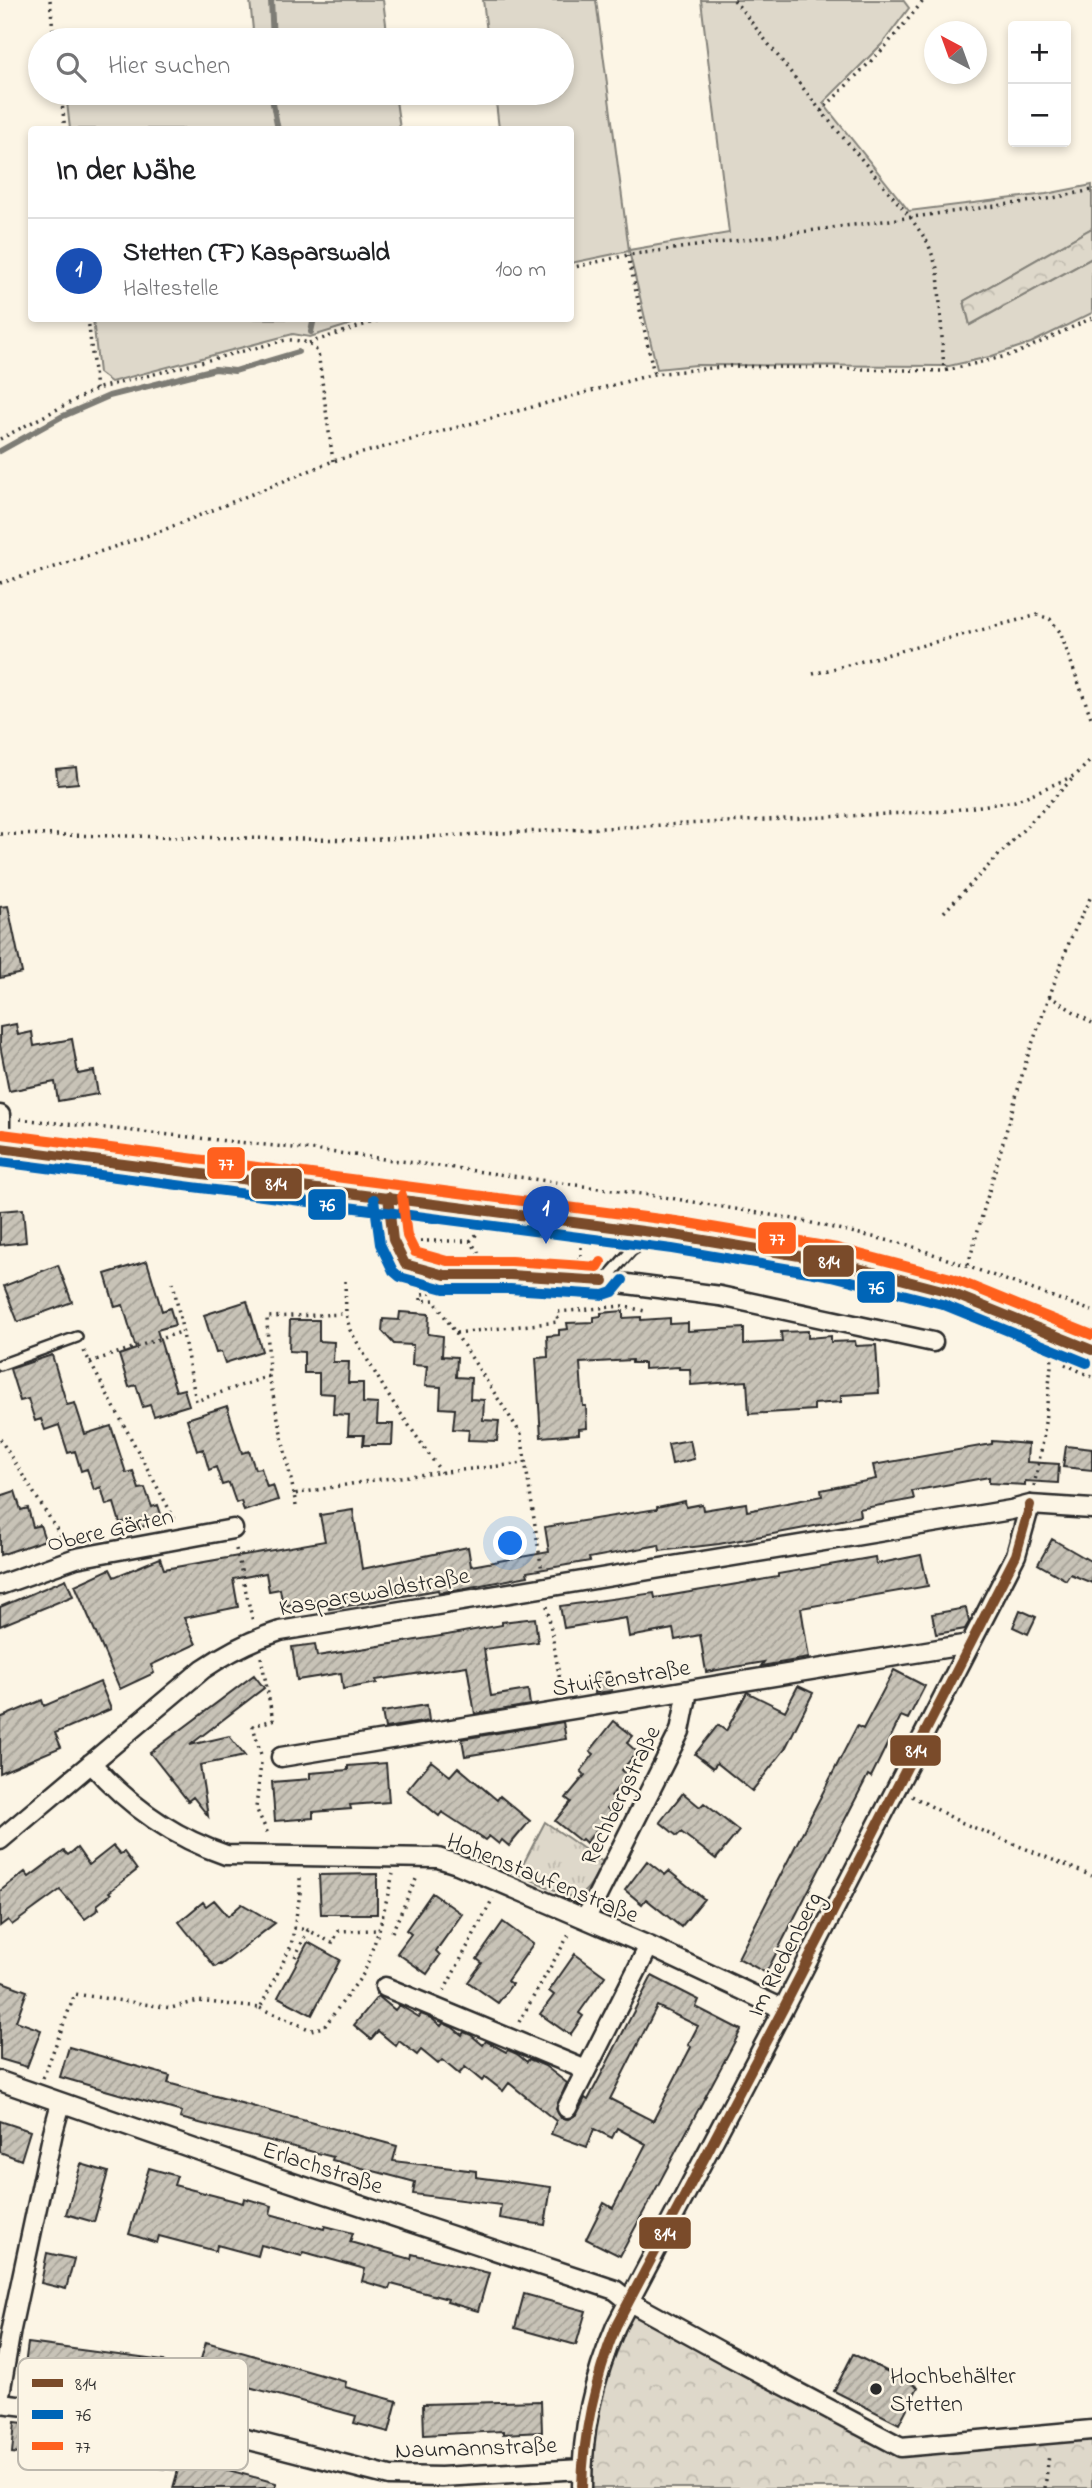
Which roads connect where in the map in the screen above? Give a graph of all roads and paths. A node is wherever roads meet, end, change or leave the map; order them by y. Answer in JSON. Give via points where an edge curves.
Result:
{"nodes":[{"id":1,"x":50,"y":0,"type":"edge"},
{"id":2,"x":734,"y":0,"type":"edge"},
{"id":3,"x":924,"y":0,"type":"edge"},
{"id":4,"x":53,"y":28,"type":"edge"},
{"id":5,"x":62,"y":105,"type":"edge"},
{"id":6,"x":821,"y":111,"type":"junction"},
{"id":7,"x":65,"y":126,"type":"edge"},
{"id":8,"x":1092,"y":190,"type":"edge"},
{"id":9,"x":910,"y":217,"type":"junction"},
{"id":10,"x":628,"y":256,"type":"junction"},
{"id":11,"x":574,"y":267,"type":"edge"},
{"id":12,"x":1092,"y":318,"type":"edge"},
{"id":13,"x":88,"y":322,"type":"edge"},
{"id":14,"x":373,"y":322,"type":"edge"},
{"id":15,"x":309,"y":343,"type":"junction"},
{"id":16,"x":944,"y":371,"type":"junction"},
{"id":17,"x":654,"y":374,"type":"junction"},
{"id":18,"x":96,"y":389,"type":"junction"},
{"id":19,"x":0,"y":439,"type":"edge"},
{"id":20,"x":333,"y":461,"type":"junction"},
{"id":21,"x":0,"y":583,"type":"edge"},
{"id":22,"x":813,"y":674,"type":"dead end"},
{"id":23,"x":1092,"y":720,"type":"edge"},
{"id":24,"x":1092,"y":759,"type":"edge"},
{"id":25,"x":1076,"y":775,"type":"junction"},
{"id":26,"x":0,"y":834,"type":"edge"},
{"id":27,"x":1092,"y":894,"type":"edge"},
{"id":28,"x":944,"y":912,"type":"dead end"},
{"id":29,"x":1049,"y":996,"type":"junction"},
{"id":30,"x":1092,"y":1023,"type":"edge"},
{"id":31,"x":0,"y":1115,"type":"edge"},
{"id":32,"x":0,"y":1148,"type":"edge"},
{"id":33,"x":388,"y":1197,"type":"junction"},
{"id":34,"x":482,"y":1228,"type":"dead end"},
{"id":35,"x":660,"y":1234,"type":"junction"},
{"id":36,"x":393,"y":1240,"type":"junction"},
{"id":37,"x":569,"y":1240,"type":"dead end"},
{"id":38,"x":470,"y":1241,"type":"junction"},
{"id":39,"x":482,"y":1257,"type":"dead end"},
{"id":40,"x":568,"y":1259,"type":"dead end"},
{"id":41,"x":968,"y":1265,"type":"junction"},
{"id":42,"x":445,"y":1275,"type":"junction"},
{"id":43,"x":345,"y":1281,"type":"dead end"},
{"id":44,"x":604,"y":1281,"type":"junction"},
{"id":45,"x":173,"y":1282,"type":"dead end"},
{"id":46,"x":645,"y":1311,"type":"dead end"},
{"id":47,"x":1092,"y":1311,"type":"edge"},
{"id":48,"x":346,"y":1314,"type":"junction"},
{"id":49,"x":184,"y":1331,"type":"junction"},
{"id":50,"x":456,"y":1333,"type":"junction"},
{"id":51,"x":77,"y":1337,"type":"joint"},
{"id":52,"x":933,"y":1342,"type":"dead end"},
{"id":53,"x":1092,"y":1350,"type":"edge"},
{"id":54,"x":89,"y":1362,"type":"junction"},
{"id":55,"x":0,"y":1365,"type":"edge"},
{"id":56,"x":269,"y":1376,"type":"junction"},
{"id":57,"x":1092,"y":1377,"type":"edge"},
{"id":58,"x":0,"y":1439,"type":"edge"},
{"id":59,"x":525,"y":1463,"type":"junction"},
{"id":60,"x":442,"y":1473,"type":"junction"},
{"id":61,"x":294,"y":1494,"type":"junction"},
{"id":62,"x":1030,"y":1505,"type":"junction"},
{"id":63,"x":296,"y":1506,"type":"dead end"},
{"id":64,"x":1092,"y":1509,"type":"edge"},
{"id":65,"x":233,"y":1529,"type":"dead end"},
{"id":66,"x":184,"y":1537,"type":"junction"},
{"id":67,"x":236,"y":1549,"type":"dead end"},
{"id":68,"x":76,"y":1559,"type":"junction"},
{"id":69,"x":542,"y":1575,"type":"dead end"},
{"id":70,"x":0,"y":1585,"type":"edge"},
{"id":71,"x":547,"y":1609,"type":"dead end"},
{"id":72,"x":257,"y":1638,"type":"junction"},
{"id":73,"x":969,"y":1644,"type":"junction"},
{"id":74,"x":688,"y":1690,"type":"junction"},
{"id":75,"x":565,"y":1711,"type":"junction"},
{"id":76,"x":281,"y":1757,"type":"dead end"},
{"id":77,"x":91,"y":1763,"type":"junction"},
{"id":78,"x":897,"y":1788,"type":"junction"},
{"id":79,"x":0,"y":1840,"type":"edge"},
{"id":80,"x":300,"y":1854,"type":"junction"},
{"id":81,"x":398,"y":1857,"type":"junction"},
{"id":82,"x":426,"y":1857,"type":"junction"},
{"id":83,"x":1092,"y":1876,"type":"edge"},
{"id":84,"x":501,"y":1883,"type":"junction"},
{"id":85,"x":583,"y":1917,"type":"junction"},
{"id":86,"x":294,"y":1928,"type":"junction"},
{"id":87,"x":308,"y":1930,"type":"junction"},
{"id":88,"x":379,"y":1930,"type":"junction"},
{"id":89,"x":392,"y":1933,"type":"dead end"},
{"id":90,"x":649,"y":1946,"type":"junction"},
{"id":91,"x":295,"y":1957,"type":"dead end"},
{"id":92,"x":385,"y":1987,"type":"dead end"},
{"id":93,"x":260,"y":2008,"type":"junction"},
{"id":94,"x":435,"y":2008,"type":"junction"},
{"id":95,"x":783,"y":2010,"type":"junction"},
{"id":96,"x":509,"y":2039,"type":"junction"},
{"id":97,"x":586,"y":2070,"type":"junction"},
{"id":98,"x":0,"y":2081,"type":"edge"},
{"id":99,"x":37,"y":2094,"type":"junction"},
{"id":100,"x":61,"y":2103,"type":"junction"},
{"id":101,"x":567,"y":2108,"type":"dead end"},
{"id":102,"x":630,"y":2302,"type":"junction"},
{"id":103,"x":6,"y":2328,"type":"edge"},
{"id":104,"x":0,"y":2393,"type":"edge"},
{"id":105,"x":0,"y":2403,"type":"edge"},
{"id":106,"x":18,"y":2405,"type":"edge"},
{"id":107,"x":1092,"y":2430,"type":"edge"},
{"id":108,"x":1051,"y":2434,"type":"junction"},
{"id":109,"x":248,"y":2440,"type":"edge"},
{"id":110,"x":582,"y":2469,"type":"junction"},
{"id":111,"x":582,"y":2488,"type":"edge"},
{"id":112,"x":1045,"y":2488,"type":"edge"}],
"edges":[{"from":1,"to":4,"type":"path"},
{"from":2,"to":6,"type":"path"},
{"from":3,"to":6,"type":"path","via":[[886,47]]},
{"from":5,"to":7,"type":"path"},
{"from":6,"to":9,"type":"path"},
{"from":8,"to":9,"type":"path"},
{"from":9,"to":10,"type":"path"},
{"from":9,"to":16,"type":"path","via":[[928,243],[938,271]]},
{"from":10,"to":11,"type":"path"},
{"from":10,"to":17,"type":"path"},
{"from":12,"to":16,"type":"path","via":[[1015,354]]},
{"from":13,"to":18,"type":"path"},
{"from":14,"to":15,"type":"path"},
{"from":15,"to":18,"type":"path","via":[[286,340]]},
{"from":15,"to":20,"type":"path","via":[[318,352]]},
{"from":16,"to":17,"type":"path","via":[[731,366]]},
{"from":17,"to":20,"type":"path"},
{"from":18,"to":19,"type":"path"},
{"from":20,"to":21,"type":"path","via":[[162,531]]},
{"from":22,"to":23,"type":"path","via":[[1038,615],[1050,619],[1060,632]]},
{"from":24,"to":25,"type":"path"},
{"from":25,"to":26,"type":"path","via":[[1015,801],[947,811],[769,821],[362,840]]},
{"from":25,"to":28,"type":"path"},
{"from":27,"to":29,"type":"path"},
{"from":29,"to":30,"type":"path"},
{"from":29,"to":41,"type":"path","via":[[1008,1117]]},
{"from":31,"to":32,"type":"street"},
{"from":31,"to":41,"type":"path","via":[[322,1151],[670,1198],[870,1235]]},
{"from":32,"to":33,"type":"street"},
{"from":33,"to":35,"type":"street"},
{"from":33,"to":36,"type":"street"},
{"from":34,"to":38,"type":"path"},
{"from":35,"to":44,"type":"lane","via":[[631,1251]]},
{"from":35,"to":53,"type":"street","via":[[877,1271],[946,1291]]},
{"from":36,"to":38,"type":"path"},
{"from":36,"to":42,"type":"street","via":[[405,1264]]},
{"from":37,"to":40,"type":"path","via":[[581,1241],[581,1259]]},
{"from":38,"to":39,"type":"path"},
{"from":41,"to":47,"type":"path"},
{"from":42,"to":44,"type":"street"},
{"from":42,"to":50,"type":"path","via":[[445,1291],[421,1294],[421,1301],[434,1300]]},
{"from":43,"to":48,"type":"path"},
{"from":44,"to":52,"type":"street","via":[[720,1296]]},
{"from":45,"to":49,"type":"path"},
{"from":46,"to":50,"type":"path","via":[[622,1306],[558,1312],[558,1322]]},
{"from":48,"to":56,"type":"path","via":[[267,1317]]},
{"from":48,"to":60,"type":"path","via":[[350,1330],[388,1395]]},
{"from":49,"to":54,"type":"path"},
{"from":49,"to":56,"type":"path","via":[[196,1401]]},
{"from":50,"to":59,"type":"path","via":[[521,1434]]},
{"from":51,"to":54,"type":"path"},
{"from":51,"to":55,"type":"lane"},
{"from":54,"to":66,"type":"path"},
{"from":56,"to":61,"type":"path"},
{"from":57,"to":62,"type":"path","via":[[1052,1357],[1044,1441]]},
{"from":58,"to":68,"type":"path"},
{"from":59,"to":60,"type":"path"},
{"from":59,"to":69,"type":"path"},
{"from":60,"to":61,"type":"path"},
{"from":61,"to":63,"type":"path"},
{"from":62,"to":64,"type":"street"},
{"from":62,"to":72,"type":"street","name":"Kasparswaldstraße"},
{"from":62,"to":73,"type":"street","name":"Im Riedenberg","via":[[1016,1555]]},
{"from":65,"to":66,"type":"street","name":"Obere Gärten"},
{"from":66,"to":68,"type":"street","name":"Obere Gärten"},
{"from":67,"to":72,"type":"path"},
{"from":68,"to":70,"type":"street","name":"Obere Gärten"},
{"from":71,"to":75,"type":"path"},
{"from":72,"to":77,"type":"street","name":"Kasparswaldstraße","via":[[203,1669]]},
{"from":73,"to":74,"type":"street","name":"Stuifenstraße"},
{"from":73,"to":78,"type":"street","name":"Im Riedenberg"},
{"from":74,"to":75,"type":"street","name":"Stuifenstraße"},
{"from":74,"to":85,"type":"street","name":"Rechbergstraße","via":[[680,1731]]},
{"from":75,"to":76,"type":"street","name":"Stuifenstraße"},
{"from":77,"to":79,"type":"street","name":"Kasparswaldstraße"},
{"from":77,"to":80,"type":"street","name":"Hohenstaufenstraße","via":[[153,1820],[198,1846],[226,1855]]},
{"from":78,"to":83,"type":"path","via":[[958,1821]]},
{"from":78,"to":95,"type":"street","name":"Im Riedenberg"},
{"from":80,"to":81,"type":"street","name":"Hohenstaufenstraße"},
{"from":80,"to":86,"type":"path"},
{"from":81,"to":82,"type":"street","name":"Hohenstaufenstraße"},
{"from":81,"to":88,"type":"path"},
{"from":82,"to":84,"type":"street","name":"Hohenstaufenstraße","via":[[457,1864]]},
{"from":82,"to":89,"type":"path"},
{"from":84,"to":85,"type":"street","name":"Hohenstaufenstraße"},
{"from":84,"to":94,"type":"path"},
{"from":85,"to":90,"type":"street","name":"Hohenstaufenstraße"},
{"from":85,"to":96,"type":"path"},
{"from":86,"to":87,"type":"path"},
{"from":86,"to":93,"type":"path","via":[[291,1946]]},
{"from":87,"to":88,"type":"path","via":[[332,1943],[340,1931]]},
{"from":87,"to":91,"type":"path"},
{"from":88,"to":93,"type":"path","via":[[365,1973],[324,2027],[311,2030]]},
{"from":90,"to":95,"type":"street","name":"Hohenstaufenstraße"},
{"from":90,"to":97,"type":"street"},
{"from":92,"to":94,"type":"street"},
{"from":93,"to":99,"type":"path","via":[[198,2001],[171,2008],[75,1994]]},
{"from":94,"to":96,"type":"street"},
{"from":95,"to":102,"type":"street","name":"Im Riedenberg"},
{"from":96,"to":97,"type":"street"},
{"from":97,"to":101,"type":"street"},
{"from":98,"to":99,"type":"street","name":"Erlachstraße"},
{"from":99,"to":100,"type":"street","name":"Erlachstraße"},
{"from":100,"to":102,"type":"street","name":"Erlachstraße","via":[[565,2272],[615,2290]]},
{"from":100,"to":103,"type":"street"},
{"from":102,"to":108,"type":"street","name":"Erlachstraße","via":[[901,2447]]},
{"from":102,"to":110,"type":"street","name":"Im Riedenberg","via":[[600,2362]]},
{"from":103,"to":104,"type":"street"},
{"from":105,"to":106,"type":"street","name":"Naumannstraße"},
{"from":107,"to":108,"type":"street","name":"Erlachstraße"},
{"from":108,"to":112,"type":"path"},
{"from":109,"to":110,"type":"street","name":"Naumannstraße","via":[[390,2476]]},
{"from":110,"to":111,"type":"street","name":"Im Riedenberg"}]}
